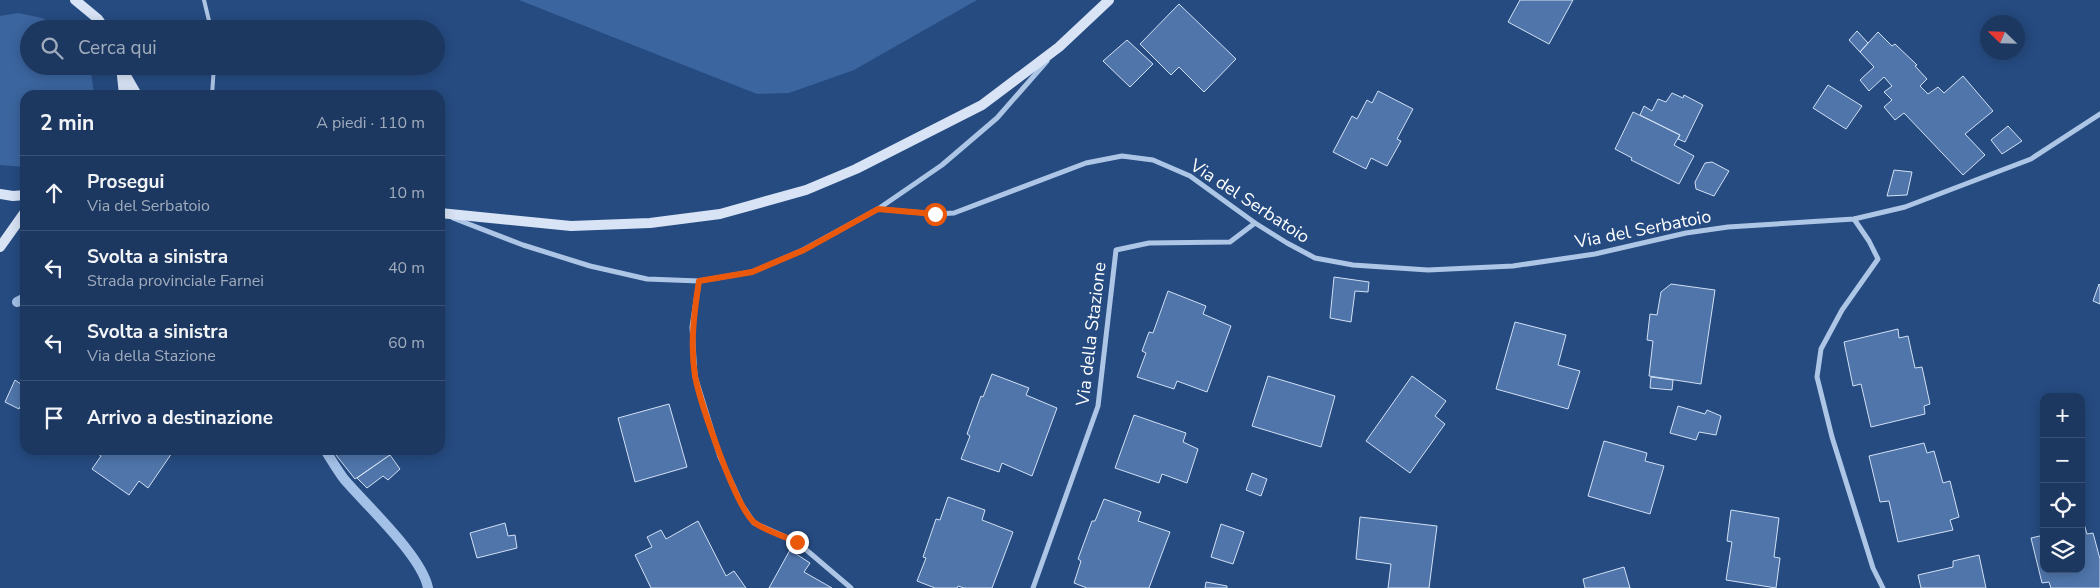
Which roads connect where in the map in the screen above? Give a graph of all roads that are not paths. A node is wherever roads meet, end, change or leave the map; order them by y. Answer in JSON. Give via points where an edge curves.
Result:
{"nodes":[{"id":1,"x":76,"y":0,"type":"edge"},
{"id":2,"x":204,"y":0,"type":"edge"},
{"id":3,"x":1109,"y":0,"type":"edge"},
{"id":4,"x":99,"y":20,"type":"edge"},
{"id":5,"x":209,"y":20,"type":"edge"},
{"id":6,"x":1059,"y":47,"type":"junction"},
{"id":7,"x":122,"y":75,"type":"edge"},
{"id":8,"x":125,"y":75,"type":"edge"},
{"id":9,"x":213,"y":75,"type":"edge"},
{"id":10,"x":124,"y":90,"type":"edge"},
{"id":11,"x":134,"y":90,"type":"edge"},
{"id":12,"x":212,"y":90,"type":"edge"},
{"id":13,"x":2100,"y":114,"type":"edge"},
{"id":14,"x":0,"y":194,"type":"edge"},
{"id":15,"x":20,"y":195,"type":"edge"},
{"id":16,"x":878,"y":209,"type":"junction"},
{"id":17,"x":445,"y":214,"type":"edge"},
{"id":18,"x":445,"y":215,"type":"edge"},
{"id":19,"x":20,"y":219,"type":"edge"},
{"id":20,"x":1854,"y":219,"type":"junction"},
{"id":21,"x":1255,"y":223,"type":"junction"},
{"id":22,"x":0,"y":247,"type":"edge"},
{"id":23,"x":699,"y":281,"type":"junction"},
{"id":24,"x":851,"y":588,"type":"edge"},
{"id":25,"x":1033,"y":588,"type":"edge"},
{"id":26,"x":1883,"y":588,"type":"edge"}],
"edges":[{"from":1,"to":4,"type":"main road"},
{"from":2,"to":5,"type":"lane"},
{"from":3,"to":6,"type":"main road"},
{"from":6,"to":16,"type":"street","via":[[997,118],[942,165]]},
{"from":6,"to":17,"type":"main road","via":[[982,105],[856,169],[806,190],[720,214],[650,223],[571,226]]},
{"from":7,"to":10,"type":"main road"},
{"from":8,"to":11,"type":"main road"},
{"from":9,"to":12,"type":"lane"},
{"from":13,"to":20,"type":"street","name":"Via del Serbatoio","via":[[2031,159],[1905,207]]},
{"from":14,"to":15,"type":"main road"},
{"from":16,"to":21,"type":"street","name":"Via del Serbatoio","via":[[954,213],[1086,163],[1122,156],[1153,160],[1190,176]]},
{"from":16,"to":23,"type":"street","via":[[804,250],[752,272]]},
{"from":18,"to":23,"type":"street","via":[[590,266],[647,280]]},
{"from":19,"to":22,"type":"main road"},
{"from":20,"to":21,"type":"street","name":"Via del Serbatoio","via":[[1728,227],[1648,240],[1595,254],[1513,266],[1428,270],[1353,265],[1315,258]]},
{"from":20,"to":26,"type":"street","via":[[1878,259],[1842,310],[1821,349],[1817,377],[1832,437]]},
{"from":21,"to":25,"type":"street","name":"Via della Stazione","via":[[1230,242],[1149,243],[1116,250],[1098,406]]},
{"from":23,"to":24,"type":"street","via":[[692,328],[695,376],[720,457],[742,504],[754,523],[797,542]]}]}
